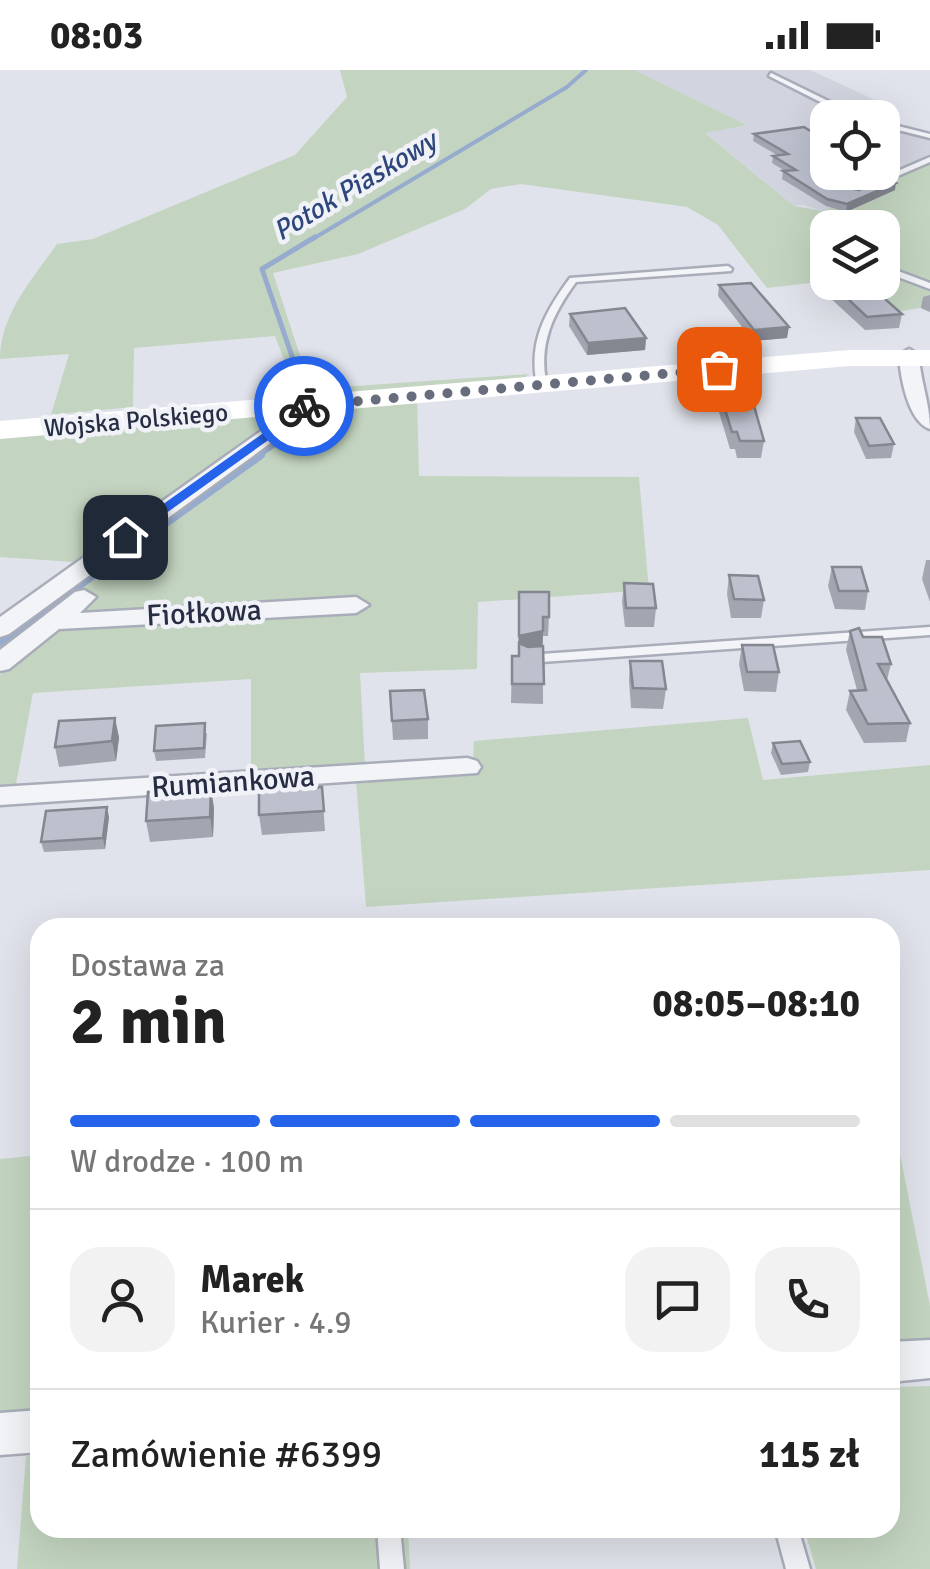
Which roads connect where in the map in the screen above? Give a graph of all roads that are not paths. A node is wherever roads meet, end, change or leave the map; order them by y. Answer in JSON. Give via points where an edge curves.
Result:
{"nodes":[{"id":1,"x":771,"y":75,"type":"dead end"},
{"id":2,"x":822,"y":100,"type":"edge"},
{"id":3,"x":900,"y":128,"type":"edge"},
{"id":4,"x":930,"y":136,"type":"edge"},
{"id":5,"x":930,"y":159,"type":"edge"},
{"id":6,"x":852,"y":192,"type":"edge"},
{"id":7,"x":728,"y":268,"type":"dead end"},
{"id":8,"x":900,"y":275,"type":"edge"},
{"id":9,"x":930,"y":286,"type":"edge"},
{"id":10,"x":920,"y":356,"type":"edge"},
{"id":11,"x":542,"y":385,"type":"junction"},
{"id":12,"x":296,"y":406,"type":"junction"},
{"id":13,"x":930,"y":423,"type":"edge"},
{"id":14,"x":0,"y":430,"type":"edge"},
{"id":15,"x":84,"y":597,"type":"dead end"},
{"id":16,"x":356,"y":605,"type":"dead end"},
{"id":17,"x":52,"y":622,"type":"junction"},
{"id":18,"x":0,"y":629,"type":"edge"},
{"id":19,"x":930,"y":631,"type":"edge"},
{"id":20,"x":527,"y":659,"type":"edge"},
{"id":21,"x":0,"y":662,"type":"edge"},
{"id":22,"x":466,"y":767,"type":"dead end"},
{"id":23,"x":0,"y":796,"type":"edge"},
{"id":24,"x":930,"y":1359,"type":"edge"},
{"id":25,"x":900,"y":1361,"type":"edge"},
{"id":26,"x":30,"y":1432,"type":"edge"},
{"id":27,"x":0,"y":1434,"type":"edge"},
{"id":28,"x":390,"y":1538,"type":"edge"},
{"id":29,"x":790,"y":1538,"type":"edge"},
{"id":30,"x":392,"y":1569,"type":"edge"},
{"id":31,"x":798,"y":1569,"type":"edge"}],
"edges":[{"from":1,"to":2,"type":"lane"},
{"from":3,"to":4,"type":"lane"},
{"from":5,"to":6,"type":"lane"},
{"from":7,"to":11,"type":"lane","via":[[573,280],[540,331]]},
{"from":8,"to":9,"type":"lane"},
{"from":10,"to":11,"type":"street","name":"Wojska Polskiego"},
{"from":10,"to":13,"type":"street","via":[[910,378]]},
{"from":11,"to":12,"type":"street","name":"Wojska Polskiego"},
{"from":12,"to":14,"type":"street","name":"Wojska Polskiego"},
{"from":12,"to":18,"type":"street","via":[[291,419]]},
{"from":15,"to":17,"type":"street"},
{"from":16,"to":17,"type":"street","name":"Fiołkowa"},
{"from":17,"to":21,"type":"street"},
{"from":19,"to":20,"type":"lane"},
{"from":22,"to":23,"type":"street","name":"Rumiankowa"},
{"from":24,"to":25,"type":"street"},
{"from":26,"to":27,"type":"street"},
{"from":28,"to":30,"type":"lane"},
{"from":29,"to":31,"type":"lane"}]}
